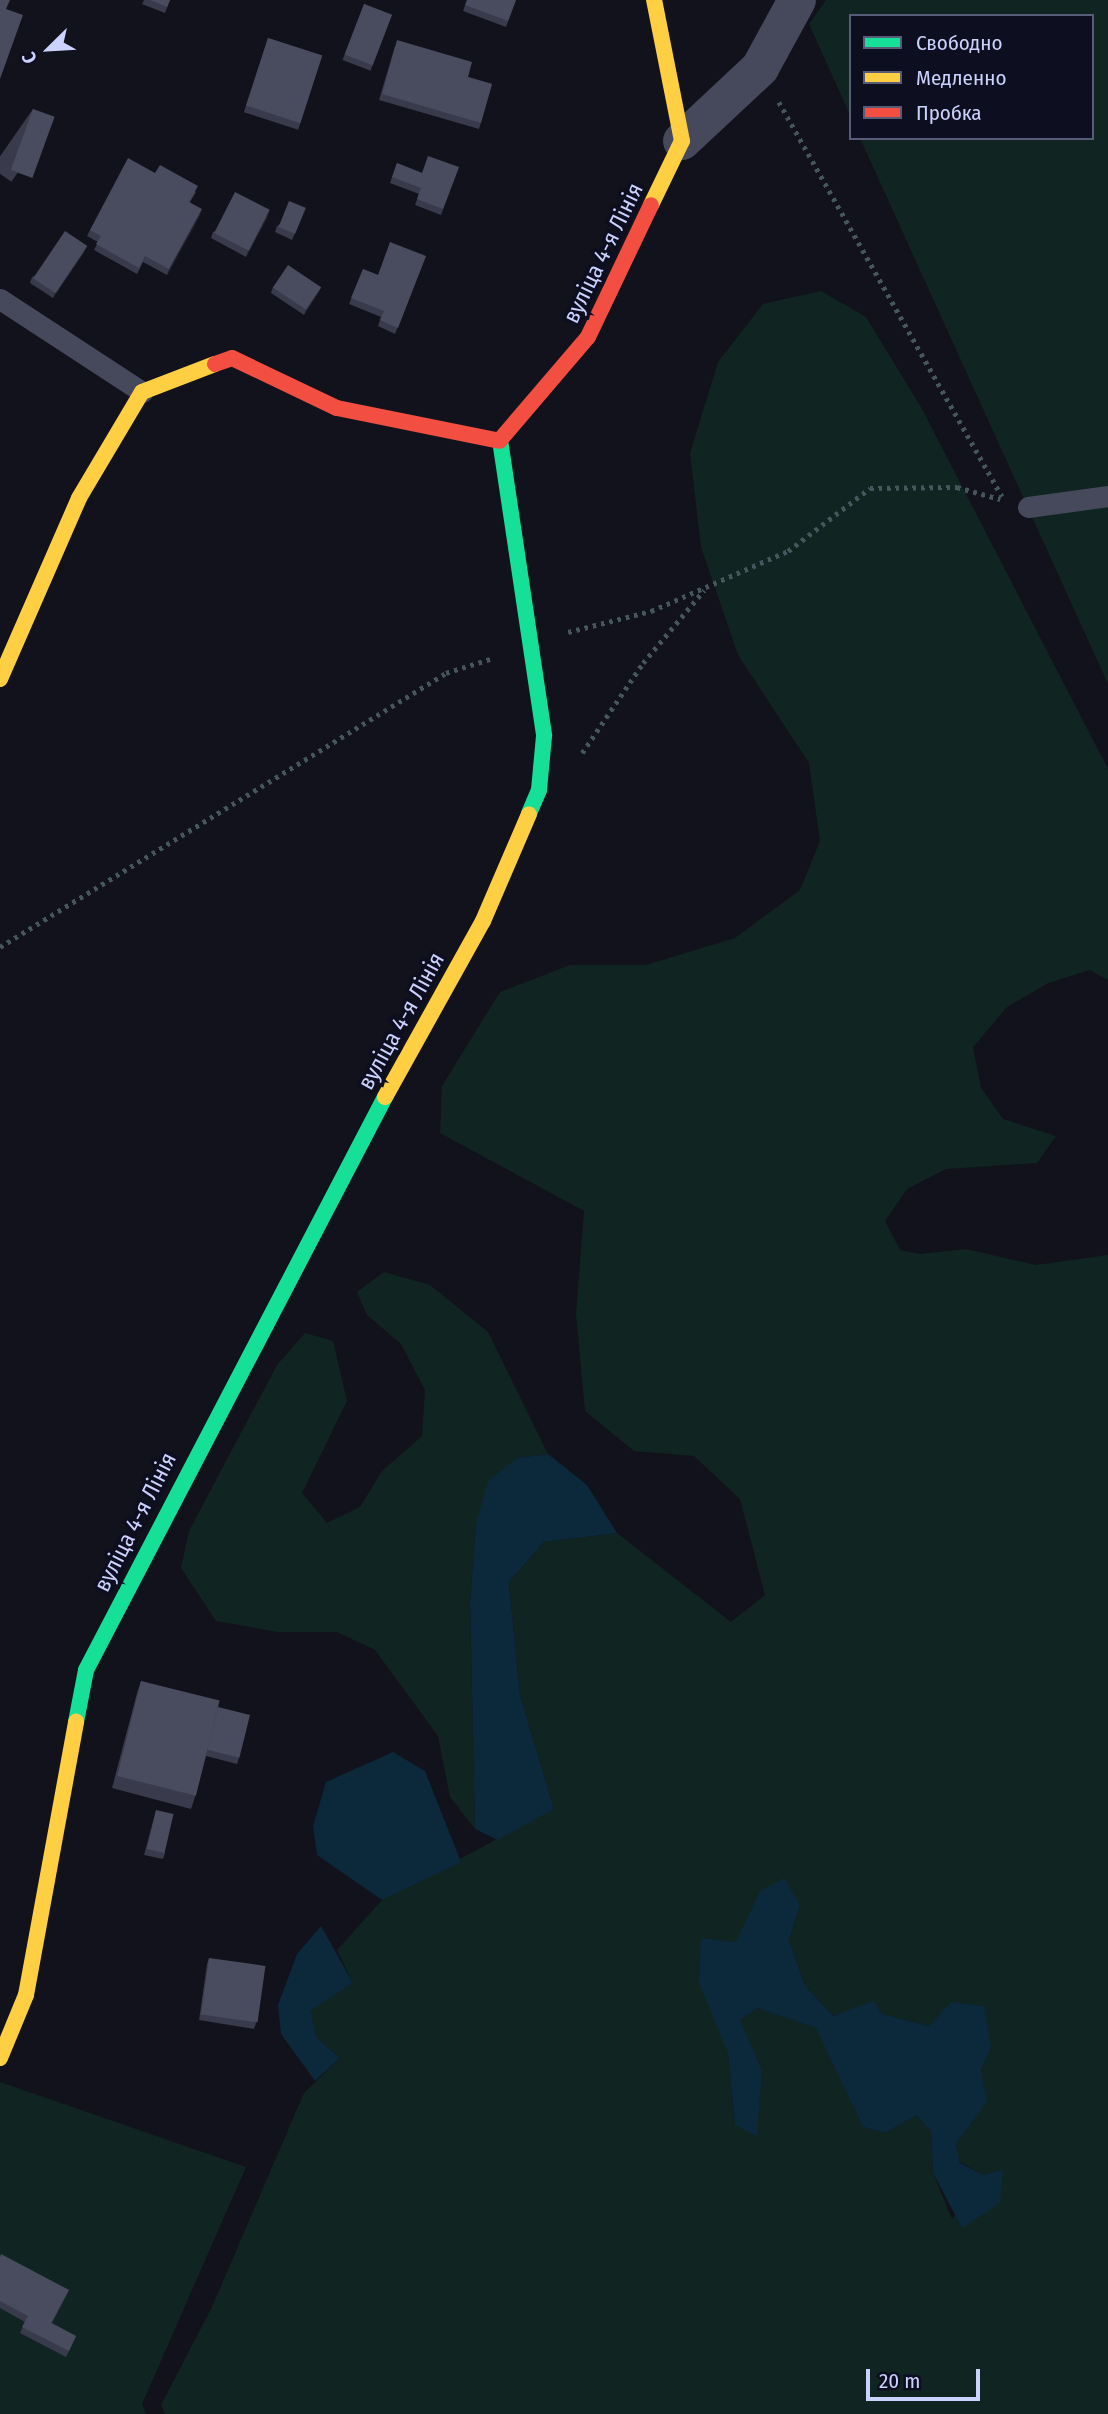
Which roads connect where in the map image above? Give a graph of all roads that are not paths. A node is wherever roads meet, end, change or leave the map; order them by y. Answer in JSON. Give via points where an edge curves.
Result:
{"nodes":[{"id":1,"x":654,"y":0,"type":"edge"},
{"id":2,"x":797,"y":0,"type":"edge"},
{"id":3,"x":682,"y":141,"type":"junction"},
{"id":4,"x":0,"y":299,"type":"edge"},
{"id":5,"x":142,"y":392,"type":"junction"},
{"id":6,"x":500,"y":441,"type":"junction"},
{"id":7,"x":1108,"y":496,"type":"edge"},
{"id":8,"x":1028,"y":507,"type":"dead end"},
{"id":9,"x":3,"y":664,"type":"edge"},
{"id":10,"x":0,"y":679,"type":"edge"},
{"id":11,"x":0,"y":2058,"type":"edge"}],
"edges":[{"from":1,"to":3,"type":"street"},
{"from":2,"to":3,"type":"street","via":[[760,68]]},
{"from":3,"to":6,"type":"street","name":"вуліца 4-я Лінія","via":[[588,337]]},
{"from":4,"to":5,"type":"lane"},
{"from":5,"to":6,"type":"street","via":[[232,358],[337,408]]},
{"from":5,"to":9,"type":"street","via":[[79,498]]},
{"from":6,"to":11,"type":"street","name":"вуліца 4-я Лінія","via":[[544,736],[539,790],[483,920],[347,1166],[86,1670],[26,1995]]},
{"from":7,"to":8,"type":"lane"},
{"from":9,"to":10,"type":"street"}]}
